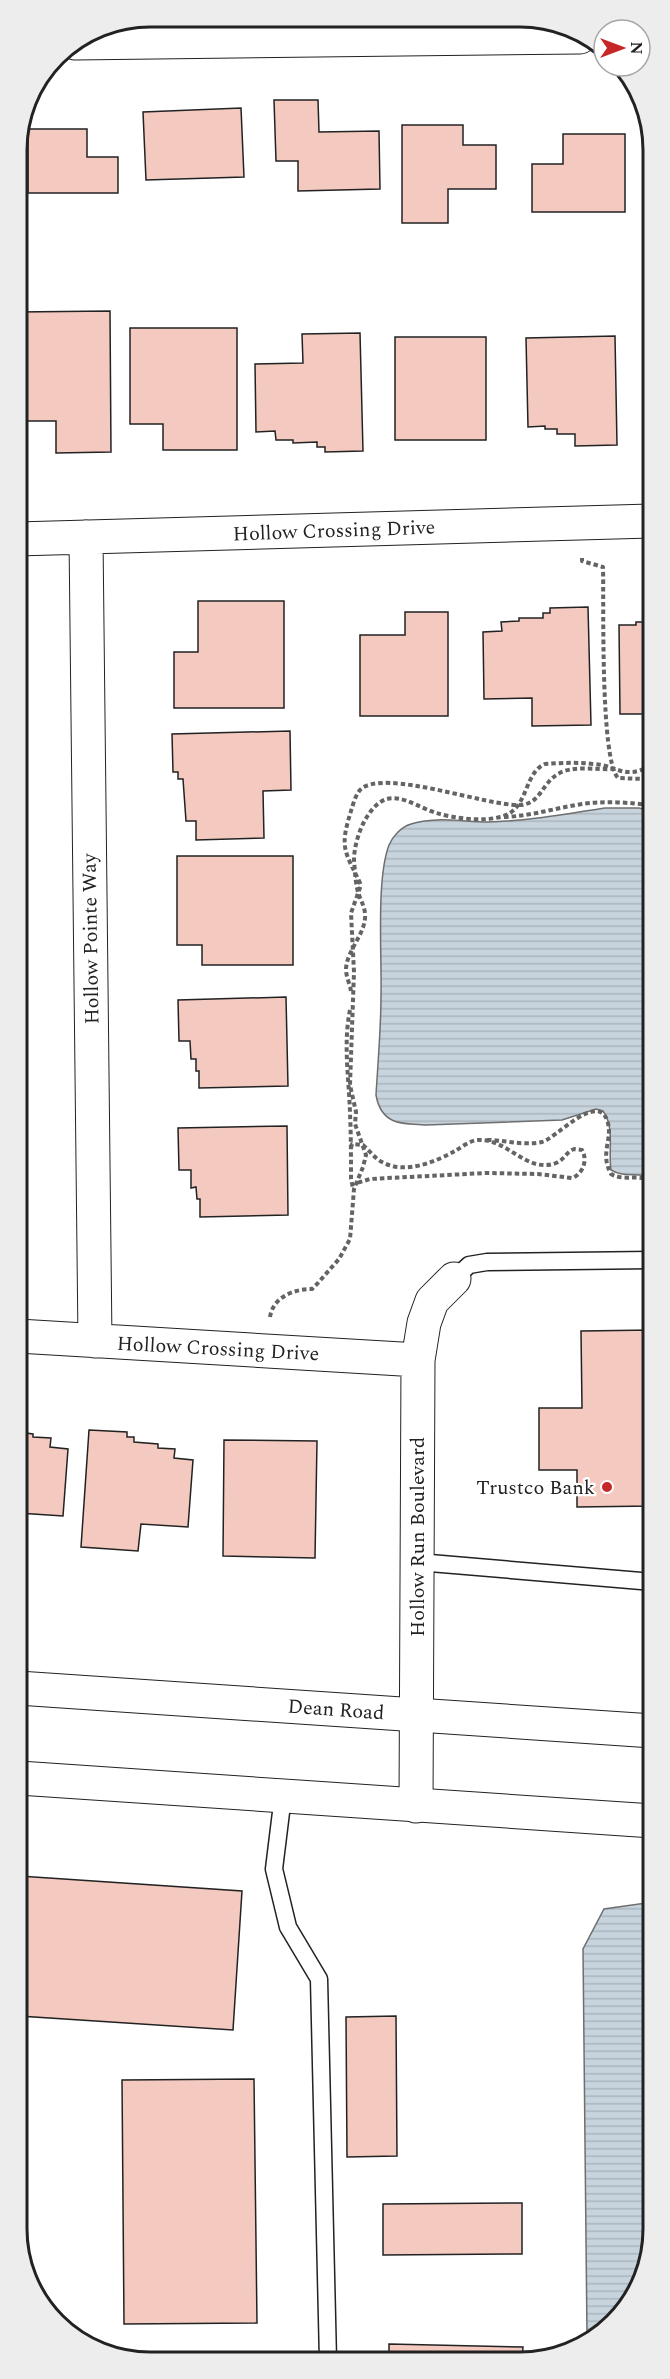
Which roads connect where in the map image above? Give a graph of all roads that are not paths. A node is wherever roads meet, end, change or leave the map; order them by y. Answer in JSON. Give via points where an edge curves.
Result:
{"nodes":[{"id":1,"x":567,"y":37,"type":"edge"},
{"id":2,"x":91,"y":43,"type":"edge"},
{"id":3,"x":643,"y":521,"type":"edge"},
{"id":4,"x":86,"y":537,"type":"junction"},
{"id":5,"x":27,"y":539,"type":"edge"},
{"id":6,"x":643,"y":1260,"type":"edge"},
{"id":7,"x":454,"y":1279,"type":"joint"},
{"id":8,"x":27,"y":1337,"type":"edge"},
{"id":9,"x":95,"y":1341,"type":"junction"},
{"id":10,"x":418,"y":1360,"type":"junction"},
{"id":11,"x":418,"y":1562,"type":"junction"},
{"id":12,"x":643,"y":1581,"type":"edge"},
{"id":13,"x":27,"y":1689,"type":"edge"},
{"id":14,"x":416,"y":1714,"type":"junction"},
{"id":15,"x":643,"y":1730,"type":"edge"},
{"id":16,"x":27,"y":1779,"type":"edge"},
{"id":17,"x":283,"y":1796,"type":"junction"},
{"id":18,"x":416,"y":1806,"type":"junction"},
{"id":19,"x":643,"y":1820,"type":"edge"},
{"id":20,"x":328,"y":2352,"type":"edge"}],
"edges":[{"from":1,"to":2,"type":"street"},
{"from":3,"to":4,"type":"street","name":"Hollow Crossing Drive"},
{"from":4,"to":5,"type":"street","name":"Hollow Crossing Drive"},
{"from":4,"to":9,"type":"street","name":"Hollow Pointe Way"},
{"from":6,"to":7,"type":"lane","via":[[487,1262],[469,1265]]},
{"from":7,"to":10,"type":"street","name":"Hollow Run Boulevard","via":[[432,1301]]},
{"from":8,"to":9,"type":"street","name":"Hollow Crossing Drive"},
{"from":9,"to":10,"type":"street","name":"Hollow Crossing Drive"},
{"from":10,"to":11,"type":"street","name":"Hollow Run Boulevard"},
{"from":11,"to":12,"type":"lane"},
{"from":11,"to":14,"type":"street","name":"Hollow Run Boulevard"},
{"from":13,"to":14,"type":"street","name":"Dean Road"},
{"from":14,"to":15,"type":"street","name":"Dean Road"},
{"from":14,"to":18,"type":"street","name":"Hollow Run Boulevard"},
{"from":16,"to":17,"type":"street"},
{"from":17,"to":18,"type":"street"},
{"from":17,"to":20,"type":"lane","via":[[274,1869],[288,1927],[319,1979]]},
{"from":18,"to":19,"type":"street"}]}
